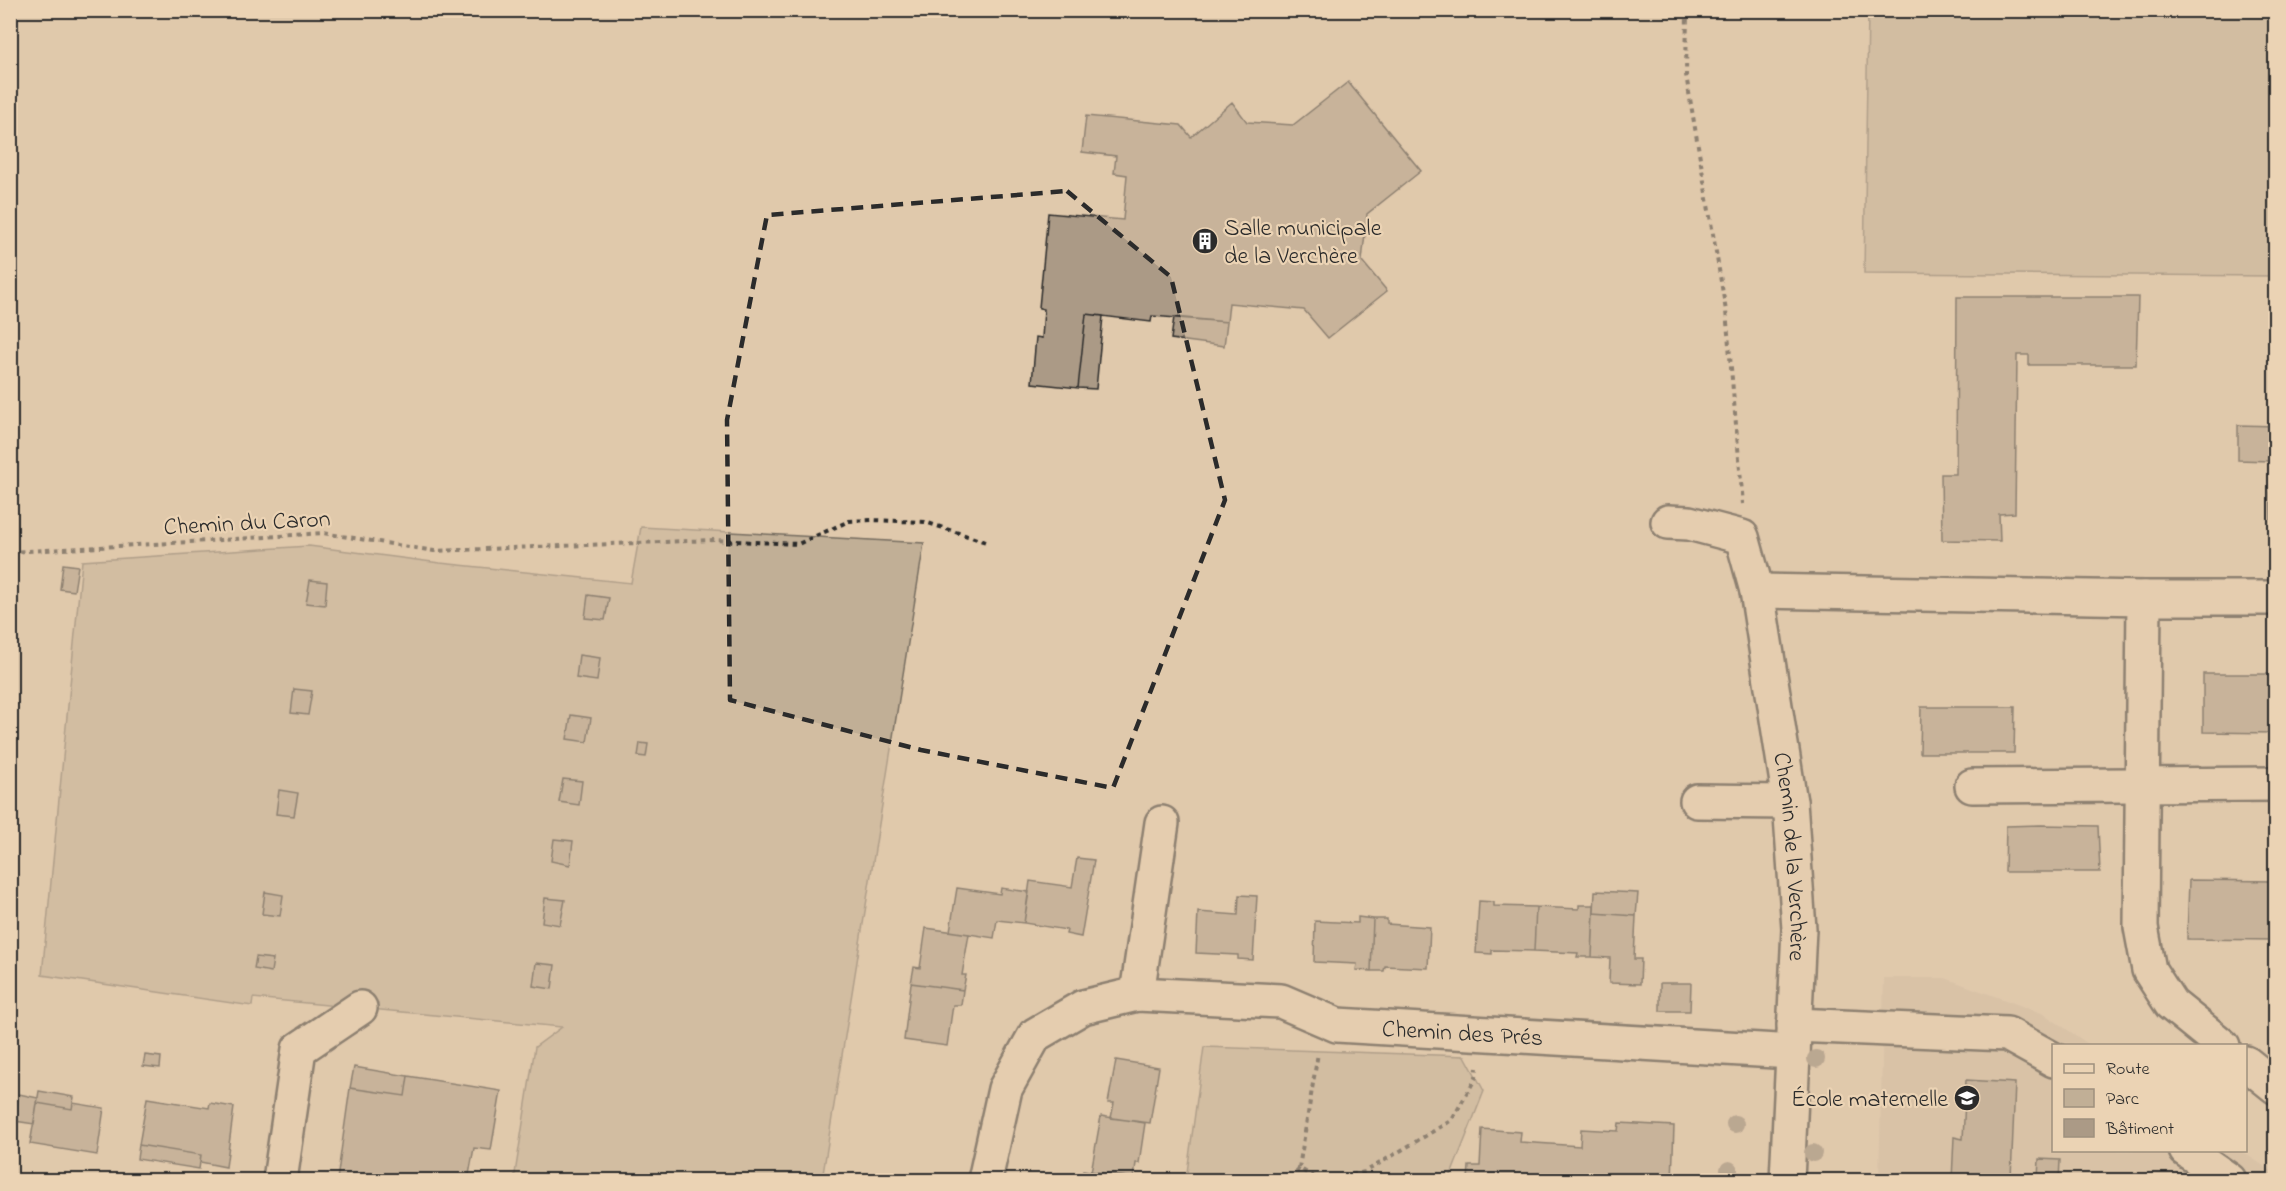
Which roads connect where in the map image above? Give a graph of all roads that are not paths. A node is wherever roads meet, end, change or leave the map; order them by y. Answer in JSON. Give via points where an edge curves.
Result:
{"nodes":[{"id":1,"x":1668,"y":522,"type":"dead end"},
{"id":2,"x":1757,"y":591,"type":"junction"},
{"id":3,"x":2144,"y":598,"type":"junction"},
{"id":4,"x":2276,"y":598,"type":"edge"},
{"id":5,"x":2276,"y":784,"type":"edge"},
{"id":6,"x":2143,"y":785,"type":"junction"},
{"id":7,"x":1972,"y":786,"type":"dead end"},
{"id":8,"x":1697,"y":801,"type":"dead end"},
{"id":9,"x":1790,"y":802,"type":"junction"},
{"id":10,"x":1162,"y":823,"type":"dead end"},
{"id":11,"x":1137,"y":994,"type":"junction"},
{"id":12,"x":360,"y":1008,"type":"dead end"},
{"id":13,"x":1794,"y":1039,"type":"junction"},
{"id":14,"x":2221,"y":1044,"type":"edge"},
{"id":15,"x":2052,"y":1059,"type":"edge"},
{"id":16,"x":2247,"y":1064,"type":"edge"},
{"id":17,"x":2276,"y":1087,"type":"edge"},
{"id":18,"x":2189,"y":1152,"type":"edge"},
{"id":19,"x":280,"y":1180,"type":"edge"},
{"id":20,"x":985,"y":1180,"type":"edge"},
{"id":21,"x":1787,"y":1180,"type":"edge"},
{"id":22,"x":2229,"y":1180,"type":"edge"}],
"edges":[{"from":1,"to":2,"type":"street","name":"Chemin de la Verchère","via":[[1689,523],[1742,537]]},
{"from":2,"to":3,"type":"street"},
{"from":2,"to":9,"type":"street","name":"Chemin de la Verchère"},
{"from":3,"to":4,"type":"street"},
{"from":3,"to":6,"type":"street"},
{"from":5,"to":6,"type":"street"},
{"from":6,"to":7,"type":"street"},
{"from":6,"to":14,"type":"street","via":[[2141,927],[2149,970],[2171,1004]]},
{"from":8,"to":9,"type":"street"},
{"from":9,"to":13,"type":"street","name":"Chemin de la Verchère","via":[[1799,929]]},
{"from":10,"to":11,"type":"street"},
{"from":11,"to":13,"type":"street","name":"Chemin des Prés","via":[[1281,1001],[1337,1025],[1481,1033]]},
{"from":11,"to":20,"type":"street","name":"Chemin des Prés","via":[[1083,1006],[1035,1035],[1005,1089]]},
{"from":12,"to":19,"type":"street","via":[[299,1049]]},
{"from":13,"to":15,"type":"street","name":"Chemin des Prés","via":[[2007,1034]]},
{"from":13,"to":21,"type":"street","name":"Chemin de la Verchère"},
{"from":16,"to":17,"type":"street"},
{"from":18,"to":22,"type":"street"}]}
